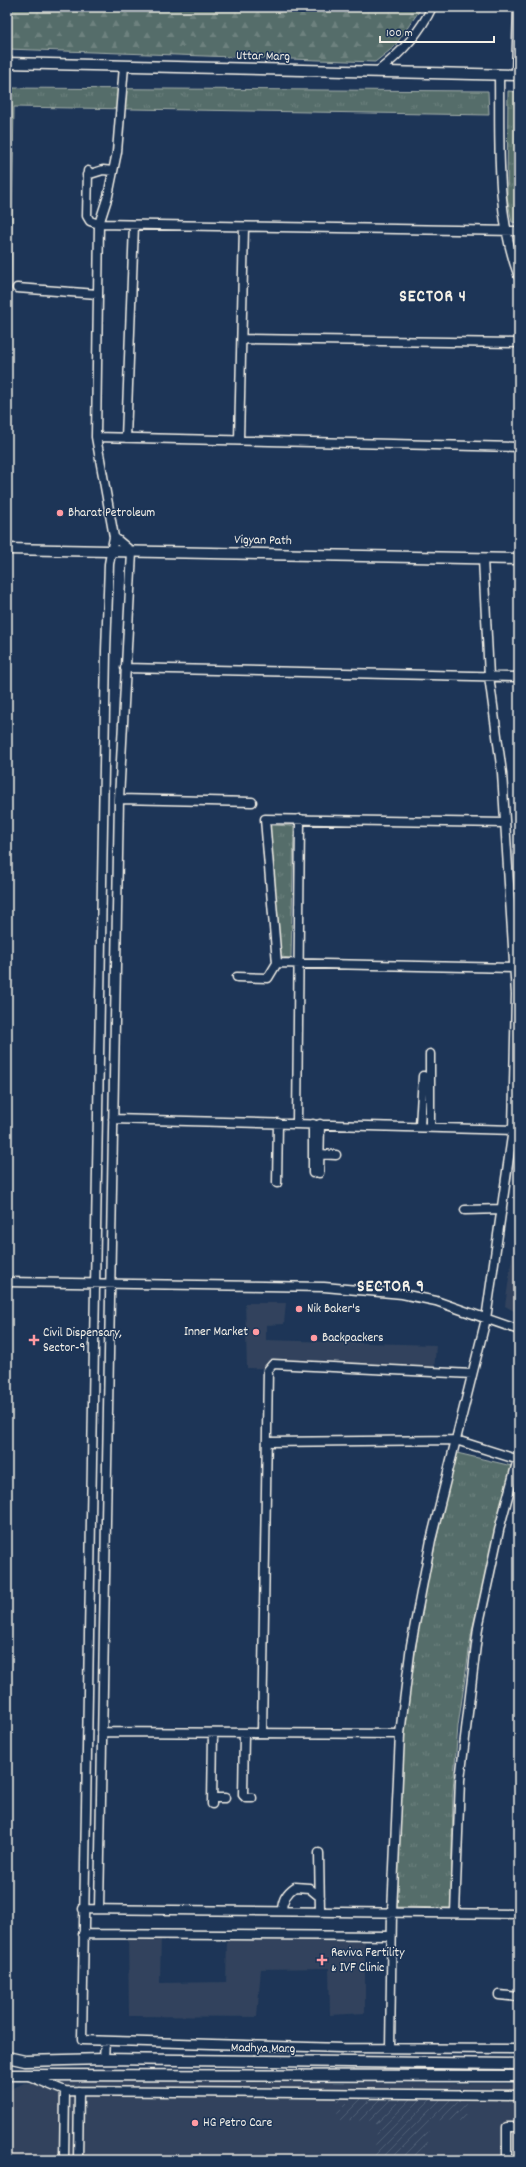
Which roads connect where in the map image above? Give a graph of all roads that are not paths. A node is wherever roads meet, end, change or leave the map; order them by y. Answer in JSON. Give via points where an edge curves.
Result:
{"nodes":[{"id":1,"x":432,"y":7,"type":"edge"},
{"id":2,"x":518,"y":7,"type":"edge"},
{"id":3,"x":7,"y":63,"type":"edge"},
{"id":4,"x":124,"y":66,"type":"junction"},
{"id":5,"x":377,"y":72,"type":"junction"},
{"id":6,"x":499,"y":74,"type":"junction"},
{"id":7,"x":517,"y":75,"type":"edge"},
{"id":8,"x":113,"y":172,"type":"junction"},
{"id":9,"x":99,"y":224,"type":"junction"},
{"id":10,"x":134,"y":225,"type":"junction"},
{"id":11,"x":244,"y":227,"type":"junction"},
{"id":12,"x":507,"y":231,"type":"junction"},
{"id":13,"x":519,"y":232,"type":"edge"},
{"id":14,"x":519,"y":277,"type":"edge"},
{"id":15,"x":17,"y":288,"type":"dead end"},
{"id":16,"x":97,"y":294,"type":"junction"},
{"id":17,"x":242,"y":339,"type":"junction"},
{"id":18,"x":519,"y":343,"type":"edge"},
{"id":19,"x":96,"y":438,"type":"junction"},
{"id":20,"x":126,"y":438,"type":"junction"},
{"id":21,"x":239,"y":440,"type":"junction"},
{"id":22,"x":519,"y":447,"type":"edge"},
{"id":23,"x":114,"y":536,"type":"junction"},
{"id":24,"x":7,"y":549,"type":"edge"},
{"id":25,"x":111,"y":551,"type":"junction"},
{"id":26,"x":132,"y":552,"type":"junction"},
{"id":27,"x":483,"y":558,"type":"junction"},
{"id":28,"x":519,"y":559,"type":"edge"},
{"id":29,"x":125,"y":668,"type":"junction"},
{"id":30,"x":489,"y":676,"type":"junction"},
{"id":31,"x":519,"y":677,"type":"edge"},
{"id":32,"x":119,"y":799,"type":"junction"},
{"id":33,"x":252,"y":802,"type":"dead end"},
{"id":34,"x":300,"y":819,"type":"junction"},
{"id":35,"x":505,"y":823,"type":"junction"},
{"id":36,"x":277,"y":963,"type":"junction"},
{"id":37,"x":299,"y":964,"type":"junction"},
{"id":38,"x":514,"y":968,"type":"junction"},
{"id":39,"x":237,"y":977,"type":"dead end"},
{"id":40,"x":430,"y":1054,"type":"dead end"},
{"id":41,"x":423,"y":1076,"type":"dead end"},
{"id":42,"x":113,"y":1119,"type":"junction"},
{"id":43,"x":278,"y":1123,"type":"junction"},
{"id":44,"x":297,"y":1123,"type":"junction"},
{"id":45,"x":317,"y":1124,"type":"junction"},
{"id":46,"x":420,"y":1126,"type":"junction"},
{"id":47,"x":430,"y":1127,"type":"junction"},
{"id":48,"x":516,"y":1129,"type":"edge"},
{"id":49,"x":319,"y":1154,"type":"junction"},
{"id":50,"x":336,"y":1155,"type":"dead end"},
{"id":51,"x":277,"y":1183,"type":"dead end"},
{"id":52,"x":502,"y":1208,"type":"junction"},
{"id":53,"x":465,"y":1210,"type":"dead end"},
{"id":54,"x":7,"y":1282,"type":"edge"},
{"id":55,"x":95,"y":1285,"type":"junction"},
{"id":56,"x":110,"y":1285,"type":"junction"},
{"id":57,"x":486,"y":1319,"type":"junction"},
{"id":58,"x":519,"y":1330,"type":"edge"},
{"id":59,"x":472,"y":1374,"type":"junction"},
{"id":60,"x":456,"y":1440,"type":"junction"},
{"id":61,"x":267,"y":1442,"type":"junction"},
{"id":62,"x":519,"y":1458,"type":"edge"},
{"id":63,"x":102,"y":1732,"type":"junction"},
{"id":64,"x":214,"y":1733,"type":"junction"},
{"id":65,"x":244,"y":1733,"type":"junction"},
{"id":66,"x":262,"y":1733,"type":"junction"},
{"id":67,"x":400,"y":1734,"type":"junction"},
{"id":68,"x":225,"y":1798,"type":"dead end"},
{"id":69,"x":252,"y":1798,"type":"dead end"},
{"id":70,"x":320,"y":1853,"type":"dead end"},
{"id":71,"x":320,"y":1896,"type":"junction"},
{"id":72,"x":83,"y":1908,"type":"junction"},
{"id":73,"x":99,"y":1909,"type":"junction"},
{"id":74,"x":282,"y":1911,"type":"junction"},
{"id":75,"x":320,"y":1912,"type":"junction"},
{"id":76,"x":392,"y":1912,"type":"junction"},
{"id":77,"x":455,"y":1913,"type":"junction"},
{"id":78,"x":519,"y":1914,"type":"edge"},
{"id":79,"x":83,"y":1934,"type":"junction"},
{"id":80,"x":391,"y":1936,"type":"junction"},
{"id":81,"x":499,"y":1995,"type":"dead end"},
{"id":82,"x":519,"y":1997,"type":"edge"},
{"id":83,"x":105,"y":2041,"type":"junction"},
{"id":84,"x":390,"y":2048,"type":"junction"},
{"id":85,"x":519,"y":2049,"type":"edge"},
{"id":86,"x":7,"y":2057,"type":"edge"},
{"id":87,"x":104,"y":2059,"type":"junction"},
{"id":88,"x":519,"y":2064,"type":"edge"},
{"id":89,"x":22,"y":2074,"type":"junction"},
{"id":90,"x":7,"y":2075,"type":"edge"},
{"id":91,"x":519,"y":2076,"type":"edge"},
{"id":92,"x":65,"y":2091,"type":"junction"},
{"id":93,"x":79,"y":2091,"type":"junction"},
{"id":94,"x":519,"y":2095,"type":"edge"},
{"id":95,"x":519,"y":2126,"type":"edge"},
{"id":96,"x":64,"y":2160,"type":"edge"},
{"id":97,"x":78,"y":2160,"type":"edge"},
{"id":98,"x":507,"y":2160,"type":"edge"}],
"edges":[{"from":1,"to":5,"type":"street","via":[[426,19],[395,58]]},
{"from":2,"to":7,"type":"street"},
{"from":3,"to":4,"type":"main road","name":"Uttar Marg"},
{"from":4,"to":5,"type":"main road","name":"Uttar Marg"},
{"from":4,"to":8,"type":"street","via":[[121,123]]},
{"from":5,"to":6,"type":"main road","name":"Uttar Marg"},
{"from":6,"to":7,"type":"main road","name":"Uttar Marg"},
{"from":6,"to":12,"type":"street","via":[[501,198]]},
{"from":8,"to":9,"type":"street"},
{"from":8,"to":9,"type":"street","via":[[103,170],[87,173],[87,216],[90,221]]},
{"from":9,"to":10,"type":"street"},
{"from":9,"to":16,"type":"street"},
{"from":10,"to":11,"type":"street"},
{"from":10,"to":20,"type":"street"},
{"from":11,"to":12,"type":"street"},
{"from":11,"to":17,"type":"street"},
{"from":12,"to":13,"type":"street"},
{"from":12,"to":14,"type":"street"},
{"from":15,"to":16,"type":"street"},
{"from":16,"to":19,"type":"street"},
{"from":17,"to":18,"type":"street"},
{"from":17,"to":21,"type":"street"},
{"from":19,"to":20,"type":"street"},
{"from":19,"to":23,"type":"street"},
{"from":20,"to":21,"type":"street"},
{"from":21,"to":22,"type":"street"},
{"from":23,"to":25,"type":"street"},
{"from":23,"to":26,"type":"street"},
{"from":24,"to":25,"type":"main road","name":"Vigyan Path"},
{"from":25,"to":26,"type":"main road","name":"Vigyan Path"},
{"from":25,"to":55,"type":"street","via":[[106,651]]},
{"from":26,"to":27,"type":"main road","name":"Vigyan Path"},
{"from":26,"to":29,"type":"street"},
{"from":27,"to":28,"type":"main road","name":"Vigyan Path"},
{"from":27,"to":30,"type":"street"},
{"from":29,"to":30,"type":"street"},
{"from":29,"to":32,"type":"street"},
{"from":30,"to":31,"type":"street"},
{"from":30,"to":35,"type":"street","via":[[502,773]]},
{"from":32,"to":33,"type":"street"},
{"from":32,"to":42,"type":"street"},
{"from":34,"to":35,"type":"street"},
{"from":34,"to":36,"type":"street","via":[[265,819]]},
{"from":34,"to":37,"type":"street"},
{"from":35,"to":38,"type":"street"},
{"from":36,"to":37,"type":"street"},
{"from":36,"to":39,"type":"street","via":[[268,978]]},
{"from":37,"to":38,"type":"street"},
{"from":37,"to":44,"type":"street"},
{"from":38,"to":48,"type":"street"},
{"from":40,"to":47,"type":"street"},
{"from":41,"to":46,"type":"street"},
{"from":42,"to":43,"type":"street"},
{"from":42,"to":56,"type":"street"},
{"from":43,"to":44,"type":"street"},
{"from":43,"to":51,"type":"street"},
{"from":44,"to":45,"type":"street"},
{"from":45,"to":46,"type":"street"},
{"from":45,"to":49,"type":"street"},
{"from":45,"to":49,"type":"street","via":[[316,1173]]},
{"from":46,"to":47,"type":"street"},
{"from":47,"to":48,"type":"street"},
{"from":48,"to":52,"type":"street"},
{"from":49,"to":50,"type":"street"},
{"from":52,"to":53,"type":"street"},
{"from":52,"to":57,"type":"street"},
{"from":54,"to":55,"type":"street"},
{"from":55,"to":56,"type":"street"},
{"from":55,"to":72,"type":"street"},
{"from":56,"to":57,"type":"street","via":[[324,1287],[395,1293],[436,1301]]},
{"from":56,"to":63,"type":"street"},
{"from":57,"to":58,"type":"street"},
{"from":57,"to":59,"type":"street"},
{"from":59,"to":60,"type":"street"},
{"from":59,"to":61,"type":"street","via":[[273,1364],[268,1370]]},
{"from":60,"to":61,"type":"street"},
{"from":60,"to":62,"type":"street"},
{"from":60,"to":67,"type":"street","via":[[431,1540],[411,1645]]},
{"from":61,"to":66,"type":"street"},
{"from":62,"to":77,"type":"street","via":[[500,1526],[478,1628],[460,1780]]},
{"from":63,"to":64,"type":"street"},
{"from":63,"to":73,"type":"street"},
{"from":64,"to":65,"type":"street"},
{"from":64,"to":68,"type":"street","via":[[212,1801]]},
{"from":65,"to":66,"type":"street"},
{"from":65,"to":69,"type":"street","via":[[243,1795]]},
{"from":66,"to":67,"type":"street"},
{"from":67,"to":76,"type":"street"},
{"from":70,"to":71,"type":"street"},
{"from":71,"to":74,"type":"street","via":[[309,1888],[295,1887],[282,1903]]},
{"from":71,"to":75,"type":"street"},
{"from":72,"to":73,"type":"street"},
{"from":72,"to":79,"type":"street"},
{"from":73,"to":74,"type":"street"},
{"from":74,"to":75,"type":"street"},
{"from":75,"to":76,"type":"street"},
{"from":76,"to":77,"type":"street"},
{"from":76,"to":80,"type":"street"},
{"from":77,"to":78,"type":"street"},
{"from":79,"to":80,"type":"street"},
{"from":79,"to":83,"type":"street","via":[[82,2040]]},
{"from":80,"to":84,"type":"street"},
{"from":81,"to":82,"type":"street"},
{"from":83,"to":84,"type":"street"},
{"from":83,"to":87,"type":"street"},
{"from":84,"to":85,"type":"street"},
{"from":86,"to":87,"type":"main road","name":"Madhya Marg","via":[[25,2061]]},
{"from":87,"to":88,"type":"main road","name":"Madhya Marg"},
{"from":89,"to":90,"type":"main road","name":"Madhya Marg"},
{"from":89,"to":91,"type":"main road","name":"Madhya Marg"},
{"from":89,"to":92,"type":"street"},
{"from":92,"to":93,"type":"street"},
{"from":92,"to":96,"type":"street"},
{"from":93,"to":94,"type":"street"},
{"from":93,"to":97,"type":"street"},
{"from":95,"to":98,"type":"street","via":[[507,2127]]}]}
